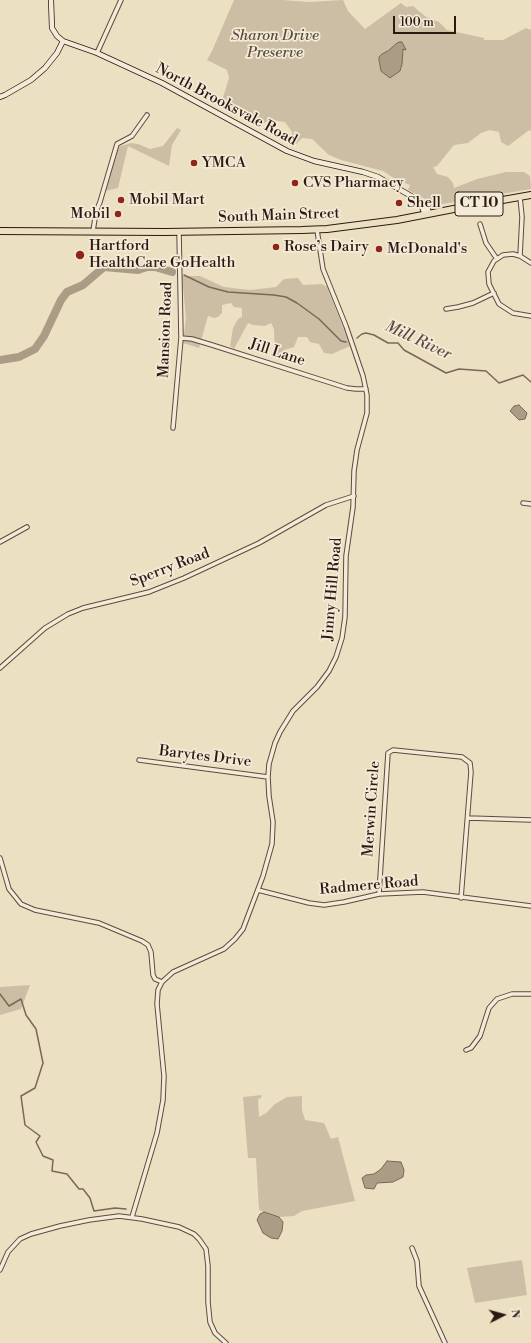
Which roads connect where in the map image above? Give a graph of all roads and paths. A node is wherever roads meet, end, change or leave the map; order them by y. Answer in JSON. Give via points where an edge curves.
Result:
{"nodes":[{"id":1,"x":51,"y":0,"type":"edge"},
{"id":2,"x":120,"y":0,"type":"edge"},
{"id":3,"x":63,"y":41,"type":"junction"},
{"id":4,"x":97,"y":53,"type":"junction"},
{"id":5,"x":0,"y":97,"type":"edge"},
{"id":6,"x":147,"y":115,"type":"dead end"},
{"id":7,"x":531,"y":196,"type":"edge"},
{"id":8,"x":520,"y":197,"type":"junction"},
{"id":9,"x":428,"y":214,"type":"junction"},
{"id":10,"x":480,"y":224,"type":"dead end"},
{"id":11,"x":317,"y":230,"type":"junction"},
{"id":12,"x":0,"y":231,"type":"edge"},
{"id":13,"x":93,"y":231,"type":"junction"},
{"id":14,"x":179,"y":231,"type":"junction"},
{"id":15,"x":520,"y":256,"type":"junction"},
{"id":16,"x":497,"y":259,"type":"junction"},
{"id":17,"x":531,"y":263,"type":"edge"},
{"id":18,"x":494,"y":293,"type":"junction"},
{"id":19,"x":446,"y":309,"type":"dead end"},
{"id":20,"x":531,"y":316,"type":"edge"},
{"id":21,"x":181,"y":338,"type":"junction"},
{"id":22,"x":366,"y":389,"type":"junction"},
{"id":23,"x":173,"y":428,"type":"dead end"},
{"id":24,"x":354,"y":496,"type":"junction"},
{"id":25,"x":523,"y":503,"type":"dead end"},
{"id":26,"x":531,"y":504,"type":"edge"},
{"id":27,"x":27,"y":526,"type":"dead end"},
{"id":28,"x":0,"y":542,"type":"edge"},
{"id":29,"x":0,"y":668,"type":"edge"},
{"id":30,"x":139,"y":760,"type":"dead end"},
{"id":31,"x":268,"y":777,"type":"junction"},
{"id":32,"x":468,"y":818,"type":"junction"},
{"id":33,"x":531,"y":820,"type":"edge"},
{"id":34,"x":0,"y":858,"type":"edge"},
{"id":35,"x":258,"y":890,"type":"junction"},
{"id":36,"x":379,"y":894,"type":"junction"},
{"id":37,"x":461,"y":898,"type":"junction"},
{"id":38,"x":531,"y":906,"type":"edge"},
{"id":39,"x":162,"y":982,"type":"junction"},
{"id":40,"x":531,"y":994,"type":"edge"},
{"id":41,"x":466,"y":1050,"type":"dead end"},
{"id":42,"x":132,"y":1217,"type":"junction"},
{"id":43,"x":412,"y":1248,"type":"dead end"},
{"id":44,"x":0,"y":1270,"type":"edge"},
{"id":45,"x":226,"y":1343,"type":"edge"},
{"id":46,"x":445,"y":1343,"type":"edge"}],
"edges":[{"from":1,"to":3,"type":"main road","via":[[52,28]]},
{"from":2,"to":4,"type":"street"},
{"from":3,"to":4,"type":"main road","name":"North Brooksvale Road"},
{"from":3,"to":5,"type":"main road","via":[[45,68],[31,80]]},
{"from":4,"to":9,"type":"main road","name":"North Brooksvale Road","via":[[162,83],[287,151],[314,161],[378,177],[421,202],[423,210]]},
{"from":6,"to":13,"type":"street","via":[[132,136],[117,144],[95,216]]},
{"from":7,"to":8,"type":"highway","name":"South Main Street","number":"CT 10"},
{"from":8,"to":9,"type":"highway","name":"South Main Street","number":"CT 10"},
{"from":8,"to":15,"type":"street"},
{"from":9,"to":11,"type":"highway","name":"South Main Street","number":"CT 10"},
{"from":10,"to":16,"type":"street","via":[[486,243]]},
{"from":11,"to":14,"type":"highway","name":"South Main Street","number":"CT 10"},
{"from":11,"to":22,"type":"street","name":"Jinny Hill Road","via":[[323,269],[345,322]]},
{"from":12,"to":13,"type":"highway","name":"South Main Street","number":"CT 10"},
{"from":13,"to":14,"type":"highway","name":"South Main Street","number":"CT 10"},
{"from":14,"to":21,"type":"street","name":"Mansion Road"},
{"from":15,"to":16,"type":"street","via":[[503,255]]},
{"from":15,"to":17,"type":"street"},
{"from":16,"to":18,"type":"street","via":[[488,272],[489,284]]},
{"from":18,"to":19,"type":"street","via":[[473,303]]},
{"from":18,"to":20,"type":"street","via":[[500,304],[513,313]]},
{"from":21,"to":22,"type":"street","name":"Jill Lane","via":[[192,339],[347,388]]},
{"from":21,"to":23,"type":"street","name":"Mansion Road"},
{"from":22,"to":24,"type":"street","name":"Jinny Hill Road","via":[[368,406],[355,462]]},
{"from":24,"to":29,"type":"street","name":"Sperry Road","via":[[326,505],[259,543],[184,578],[149,592],[68,614],[45,628]]},
{"from":24,"to":31,"type":"street","name":"Jinny Hill Road","via":[[345,567],[344,626],[340,648],[324,679],[293,711],[280,732],[272,754]]},
{"from":25,"to":26,"type":"street"},
{"from":27,"to":28,"type":"street"},
{"from":30,"to":31,"type":"street","name":"Barytes Drive"},
{"from":31,"to":35,"type":"street","name":"Jinny Hill Road","via":[[273,833],[270,853]]},
{"from":32,"to":33,"type":"street"},
{"from":32,"to":36,"type":"street","name":"Merwin Circle","via":[[470,763],[462,758],[390,751]]},
{"from":32,"to":37,"type":"street","name":"Merwin Circle"},
{"from":34,"to":39,"type":"street","via":[[8,889],[21,904],[35,910],[99,924],[148,944],[153,975]]},
{"from":35,"to":36,"type":"street","name":"Radmere Road","via":[[324,905]]},
{"from":35,"to":39,"type":"street","name":"Jinny Hill Road","via":[[243,929],[231,944],[220,952],[173,972]]},
{"from":36,"to":37,"type":"street","name":"Radmere Road","via":[[423,892]]},
{"from":37,"to":38,"type":"street","name":"Radmere Road"},
{"from":39,"to":42,"type":"street","via":[[157,998],[164,1076],[163,1100],[156,1138]]},
{"from":40,"to":41,"type":"street","via":[[512,994],[497,999],[489,1008],[480,1036],[471,1048]]},
{"from":42,"to":44,"type":"street","via":[[110,1216],[25,1236],[11,1248]]},
{"from":42,"to":45,"type":"street","via":[[179,1227],[194,1234],[202,1242],[208,1257],[210,1322],[215,1333]]},
{"from":43,"to":46,"type":"street","via":[[417,1261],[420,1286]]}]}
